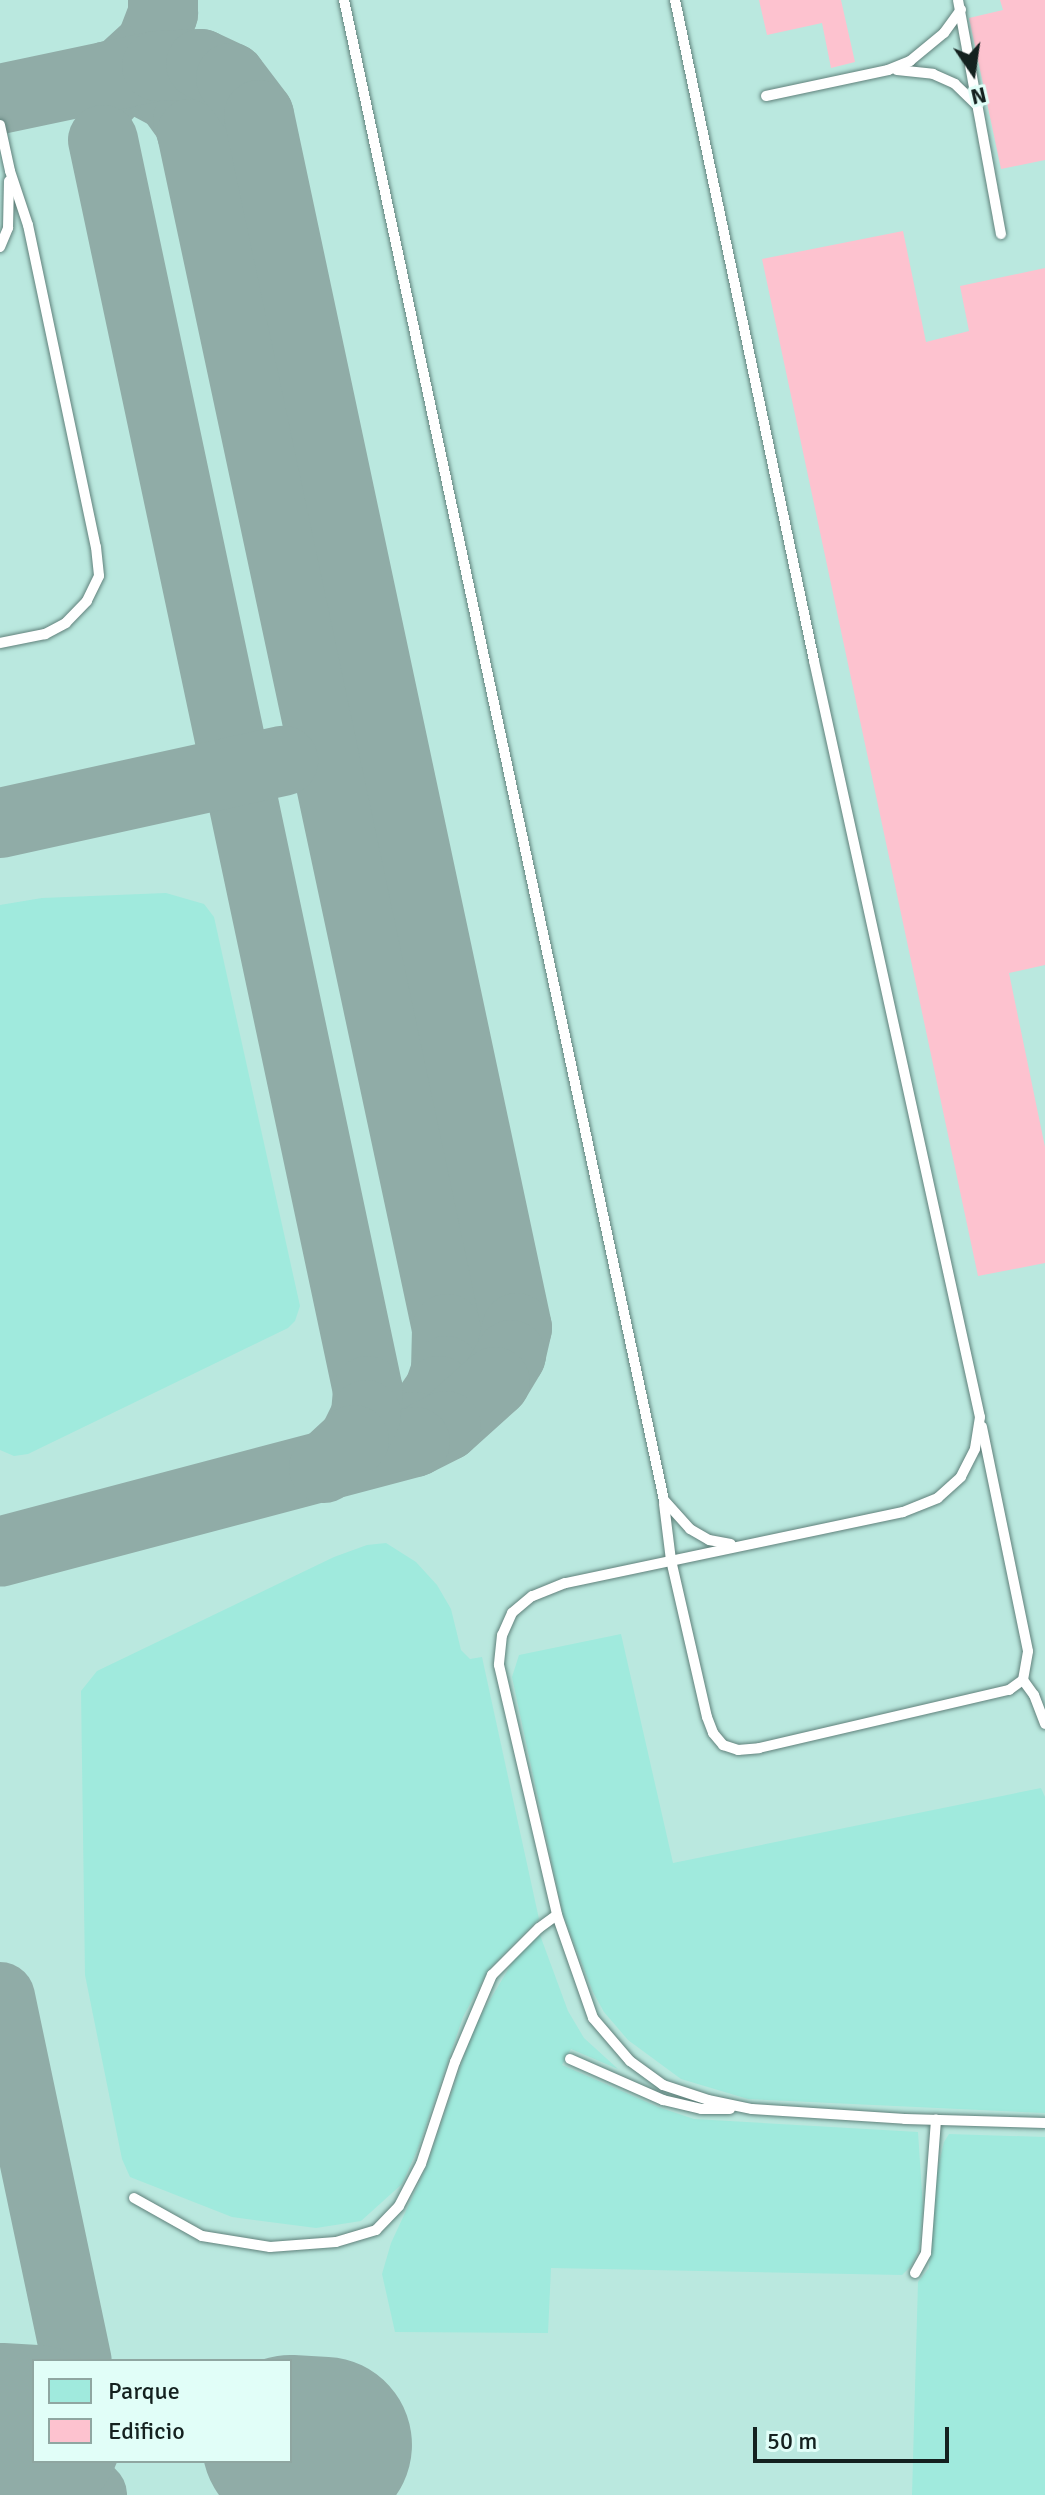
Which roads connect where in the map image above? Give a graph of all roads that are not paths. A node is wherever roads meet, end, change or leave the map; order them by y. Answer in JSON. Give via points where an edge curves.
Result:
{"nodes":[{"id":1,"x":344,"y":0,"type":"edge"},
{"id":2,"x":675,"y":0,"type":"edge"},
{"id":3,"x":960,"y":5,"type":"edge"},
{"id":4,"x":888,"y":70,"type":"junction"},
{"id":5,"x":766,"y":96,"type":"dead end"},
{"id":6,"x":976,"y":104,"type":"junction"},
{"id":7,"x":0,"y":125,"type":"edge"},
{"id":8,"x":10,"y":171,"type":"junction"},
{"id":9,"x":1001,"y":234,"type":"dead end"},
{"id":10,"x":0,"y":247,"type":"edge"},
{"id":11,"x":0,"y":643,"type":"edge"},
{"id":12,"x":980,"y":1417,"type":"junction"},
{"id":13,"x":664,"y":1500,"type":"junction"},
{"id":14,"x":736,"y":1546,"type":"junction"},
{"id":15,"x":671,"y":1560,"type":"junction"},
{"id":16,"x":1023,"y":1680,"type":"junction"},
{"id":17,"x":1045,"y":1724,"type":"edge"},
{"id":18,"x":557,"y":1915,"type":"junction"},
{"id":19,"x":570,"y":2059,"type":"dead end"},
{"id":20,"x":752,"y":2109,"type":"junction"},
{"id":21,"x":936,"y":2119,"type":"junction"},
{"id":22,"x":1045,"y":2123,"type":"edge"},
{"id":23,"x":134,"y":2198,"type":"dead end"},
{"id":24,"x":915,"y":2273,"type":"dead end"}],
"edges":[{"from":1,"to":13,"type":"lane"},
{"from":2,"to":12,"type":"lane"},
{"from":3,"to":4,"type":"lane","via":[[927,50]]},
{"from":3,"to":6,"type":"lane"},
{"from":4,"to":5,"type":"lane"},
{"from":4,"to":6,"type":"lane","via":[[933,74],[955,84]]},
{"from":6,"to":9,"type":"lane"},
{"from":7,"to":8,"type":"lane"},
{"from":8,"to":10,"type":"lane","via":[[8,228]]},
{"from":8,"to":11,"type":"lane","via":[[31,241],[99,576],[87,601],[66,623],[45,634]]},
{"from":12,"to":14,"type":"lane","via":[[975,1449],[961,1477],[938,1498],[903,1512]]},
{"from":12,"to":16,"type":"lane","via":[[1028,1651]]},
{"from":13,"to":14,"type":"lane","via":[[690,1529]]},
{"from":13,"to":15,"type":"lane"},
{"from":14,"to":15,"type":"lane"},
{"from":15,"to":16,"type":"lane","via":[[707,1717],[723,1745],[738,1750],[1009,1690]]},
{"from":15,"to":18,"type":"lane","via":[[565,1583],[532,1596],[512,1613],[502,1635],[499,1665]]},
{"from":16,"to":17,"type":"lane"},
{"from":18,"to":20,"type":"lane","via":[[593,2018],[630,2061],[663,2085]]},
{"from":18,"to":23,"type":"lane","via":[[492,1975],[455,2062],[421,2164],[399,2206],[376,2230],[336,2242],[270,2247],[202,2236]]},
{"from":19,"to":20,"type":"lane","via":[[663,2100],[701,2109]]},
{"from":20,"to":21,"type":"lane"},
{"from":21,"to":22,"type":"lane"},
{"from":21,"to":24,"type":"lane","via":[[926,2253]]}]}
